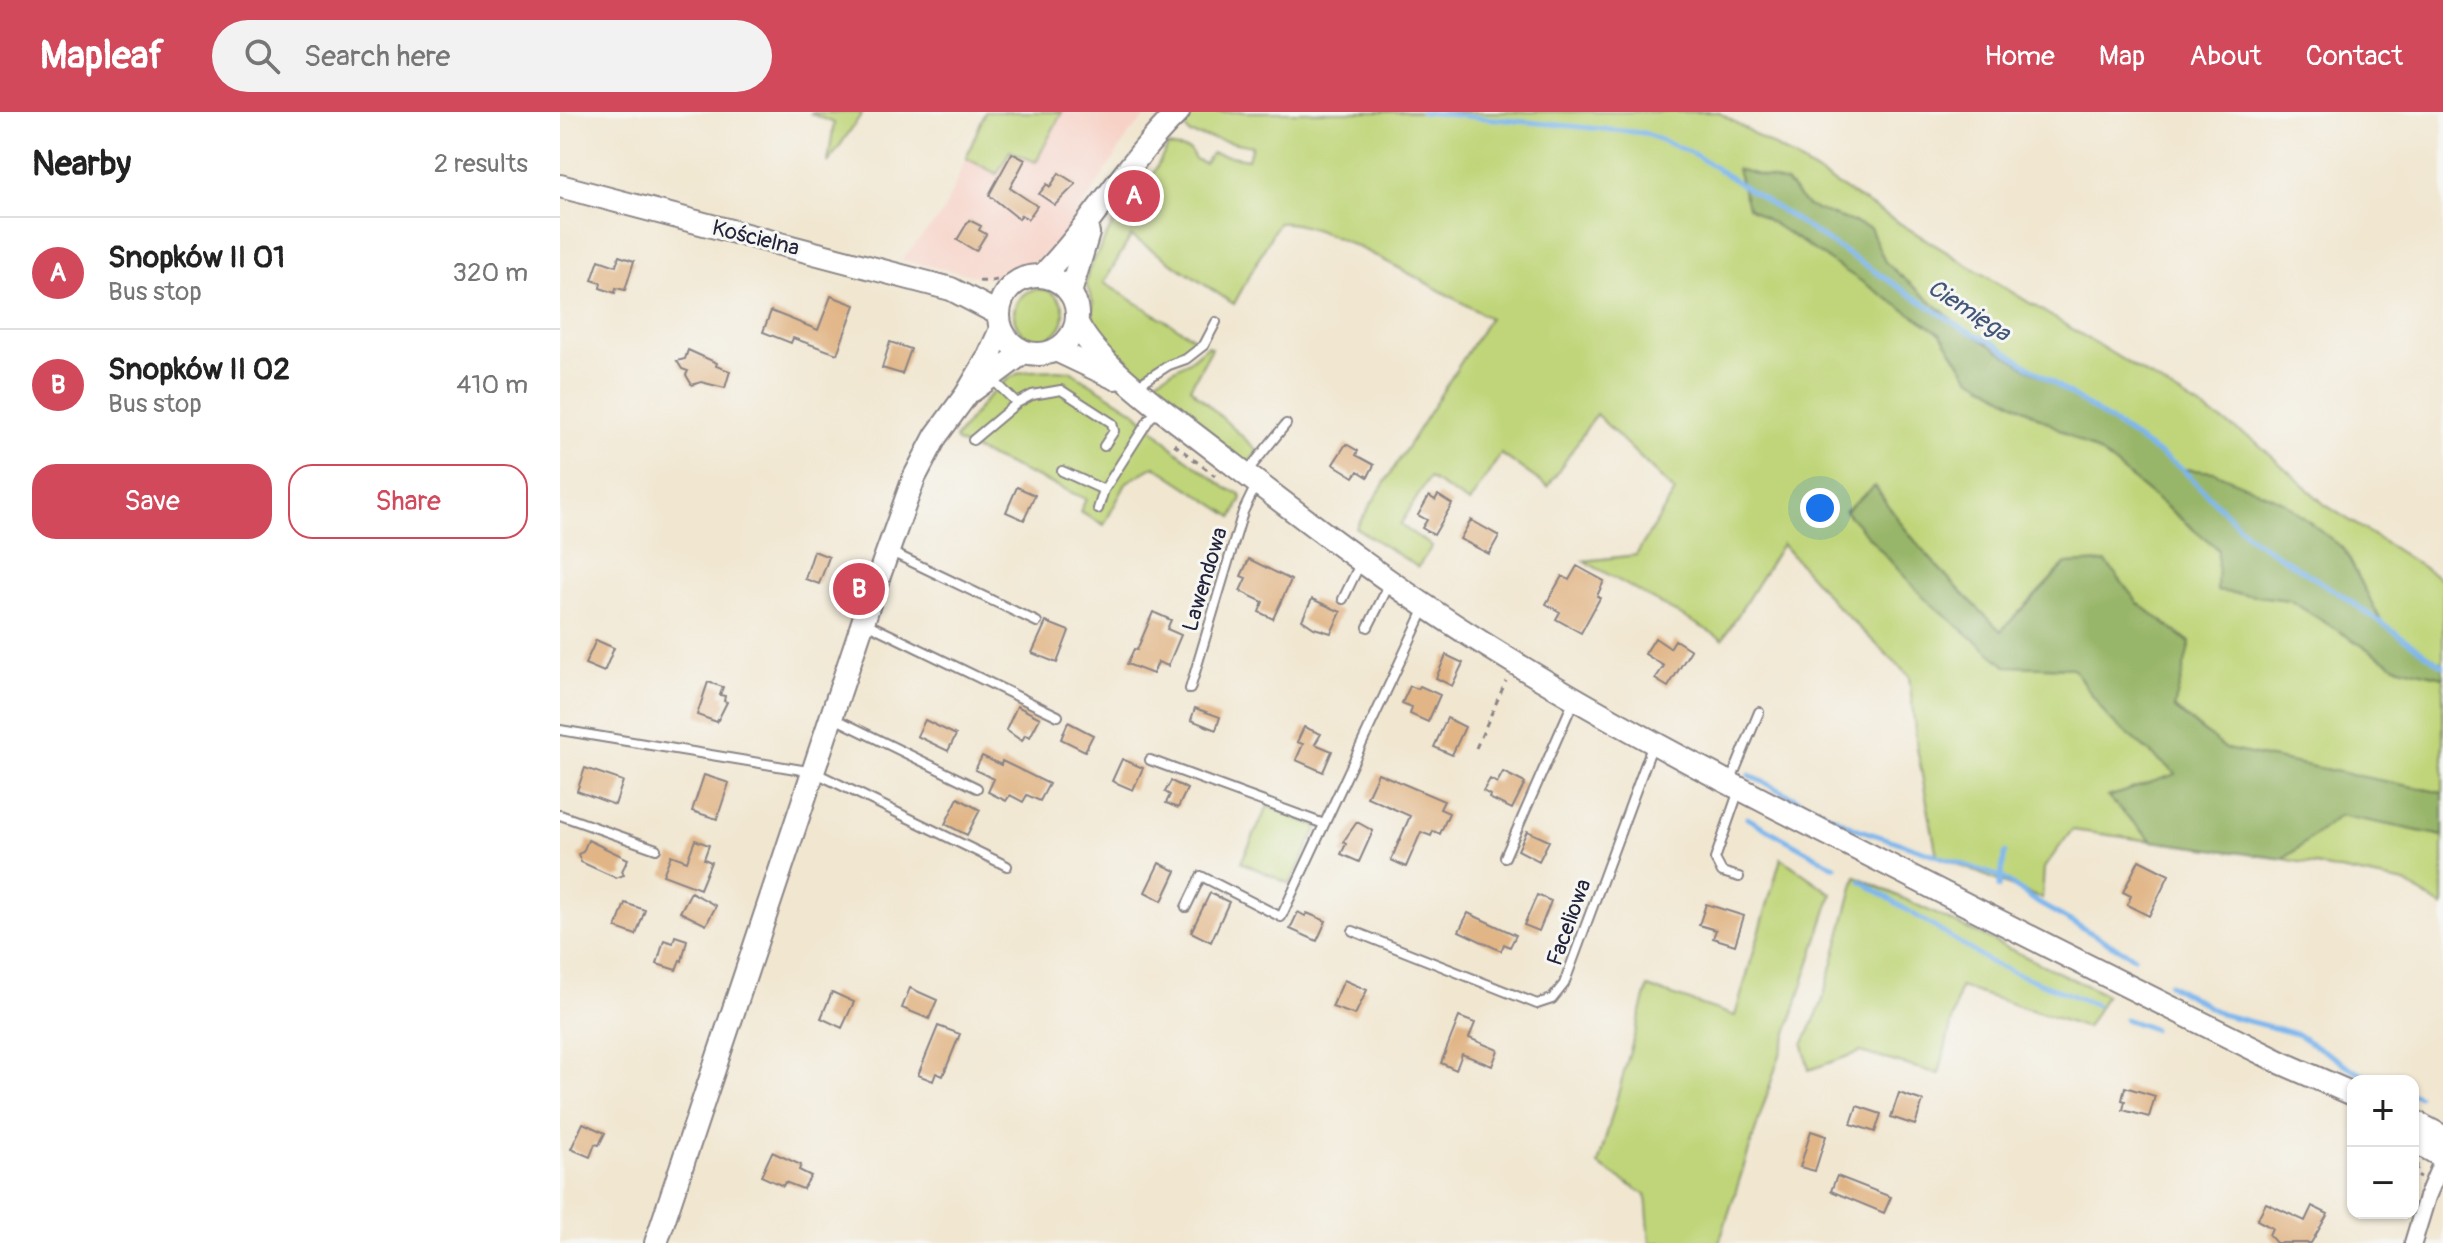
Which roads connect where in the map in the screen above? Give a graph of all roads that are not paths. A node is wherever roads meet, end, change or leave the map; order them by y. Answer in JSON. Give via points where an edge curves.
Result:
{"nodes":[{"id":1,"x":1178,"y":112,"type":"edge"},
{"id":2,"x":560,"y":186,"type":"edge"},
{"id":3,"x":1093,"y":218,"type":"junction"},
{"id":4,"x":1039,"y":271,"type":"junction"},
{"id":5,"x":1008,"y":289,"type":"junction"},
{"id":6,"x":961,"y":290,"type":"junction"},
{"id":7,"x":1070,"y":293,"type":"junction"},
{"id":8,"x":1000,"y":322,"type":"junction"},
{"id":9,"x":1216,"y":322,"type":"dead end"},
{"id":10,"x":1077,"y":323,"type":"junction"},
{"id":11,"x":1056,"y":350,"type":"junction"},
{"id":12,"x":1024,"y":352,"type":"junction"},
{"id":13,"x":990,"y":377,"type":"junction"},
{"id":14,"x":1134,"y":388,"type":"junction"},
{"id":15,"x":966,"y":395,"type":"junction"},
{"id":16,"x":1017,"y":403,"type":"junction"},
{"id":17,"x":1162,"y":410,"type":"junction"},
{"id":18,"x":1286,"y":424,"type":"dead end"},
{"id":19,"x":973,"y":440,"type":"dead end"},
{"id":20,"x":1104,"y":446,"type":"dead end"},
{"id":21,"x":1062,"y":471,"type":"dead end"},
{"id":22,"x":1251,"y":478,"type":"junction"},
{"id":23,"x":1104,"y":490,"type":"junction"},
{"id":24,"x":1098,"y":509,"type":"dead end"},
{"id":25,"x":888,"y":551,"type":"junction"},
{"id":26,"x":1361,"y":561,"type":"junction"},
{"id":27,"x":1391,"y":582,"type":"junction"},
{"id":28,"x":1343,"y":599,"type":"dead end"},
{"id":29,"x":1426,"y":607,"type":"junction"},
{"id":30,"x":1037,"y":622,"type":"dead end"},
{"id":31,"x":862,"y":624,"type":"junction"},
{"id":32,"x":1368,"y":627,"type":"dead end"},
{"id":33,"x":1190,"y":689,"type":"dead end"},
{"id":34,"x":1574,"y":699,"type":"junction"},
{"id":35,"x":1759,"y":712,"type":"dead end"},
{"id":36,"x":1058,"y":716,"type":"dead end"},
{"id":37,"x":832,"y":717,"type":"junction"},
{"id":38,"x":560,"y":730,"type":"edge"},
{"id":39,"x":1653,"y":744,"type":"junction"},
{"id":40,"x":1150,"y":760,"type":"dead end"},
{"id":41,"x":814,"y":772,"type":"junction"},
{"id":42,"x":1734,"y":787,"type":"junction"},
{"id":43,"x":977,"y":788,"type":"dead end"},
{"id":44,"x":560,"y":815,"type":"edge"},
{"id":45,"x":1324,"y":824,"type":"junction"},
{"id":46,"x":656,"y":849,"type":"dead end"},
{"id":47,"x":1505,"y":857,"type":"dead end"},
{"id":48,"x":1007,"y":866,"type":"dead end"},
{"id":49,"x":1739,"y":877,"type":"dead end"},
{"id":50,"x":1186,"y":907,"type":"dead end"},
{"id":51,"x":1353,"y":931,"type":"dead end"},
{"id":52,"x":2282,"y":1063,"type":"junction"},
{"id":53,"x":2347,"y":1091,"type":"edge"},
{"id":54,"x":2347,"y":1102,"type":"edge"},
{"id":55,"x":2419,"y":1124,"type":"edge"},
{"id":56,"x":2443,"y":1137,"type":"edge"},
{"id":57,"x":2419,"y":1144,"type":"edge"},
{"id":58,"x":2443,"y":1158,"type":"edge"},
{"id":59,"x":656,"y":1243,"type":"edge"},
{"id":60,"x":2413,"y":1243,"type":"edge"}],
"edges":[{"from":1,"to":3,"type":"main road","via":[[1134,160]]},
{"from":2,"to":6,"type":"main road","name":"Kościelna"},
{"from":3,"to":4,"type":"main road"},
{"from":3,"to":7,"type":"main road"},
{"from":4,"to":5,"type":"main road"},
{"from":4,"to":7,"type":"main road"},
{"from":5,"to":6,"type":"main road","name":"Kościelna"},
{"from":5,"to":8,"type":"main road"},
{"from":6,"to":8,"type":"main road","name":"Kościelna"},
{"from":7,"to":10,"type":"main road"},
{"from":8,"to":12,"type":"main road","via":[[1010,343]]},
{"from":8,"to":15,"type":"main road"},
{"from":9,"to":14,"type":"lane","via":[[1204,345]]},
{"from":10,"to":11,"type":"main road","via":[[1070,339]]},
{"from":10,"to":14,"type":"main road","via":[[1084,338]]},
{"from":11,"to":12,"type":"main road"},
{"from":11,"to":14,"type":"main road"},
{"from":12,"to":13,"type":"main road"},
{"from":13,"to":15,"type":"main road"},
{"from":13,"to":16,"type":"lane"},
{"from":14,"to":17,"type":"main road"},
{"from":15,"to":25,"type":"main road","via":[[924,458]]},
{"from":16,"to":19,"type":"lane"},
{"from":16,"to":20,"type":"lane","via":[[1061,390],[1112,423],[1114,431]]},
{"from":17,"to":22,"type":"main road"},
{"from":17,"to":23,"type":"lane","via":[[1150,418]]},
{"from":18,"to":22,"type":"lane","name":"Lawendowa"},
{"from":21,"to":23,"type":"lane"},
{"from":22,"to":26,"type":"main road"},
{"from":22,"to":33,"type":"lane","name":"Lawendowa"},
{"from":23,"to":24,"type":"lane"},
{"from":25,"to":30,"type":"lane"},
{"from":25,"to":31,"type":"main road"},
{"from":26,"to":27,"type":"main road"},
{"from":26,"to":28,"type":"lane"},
{"from":27,"to":29,"type":"main road"},
{"from":27,"to":32,"type":"lane"},
{"from":29,"to":34,"type":"main road"},
{"from":29,"to":45,"type":"lane"},
{"from":31,"to":36,"type":"lane"},
{"from":31,"to":37,"type":"main road"},
{"from":34,"to":39,"type":"main road"},
{"from":34,"to":47,"type":"lane"},
{"from":35,"to":42,"type":"lane"},
{"from":37,"to":41,"type":"main road"},
{"from":37,"to":43,"type":"lane"},
{"from":38,"to":41,"type":"lane"},
{"from":39,"to":42,"type":"main road"},
{"from":39,"to":51,"type":"lane","name":"Faceliowa","via":[[1564,984],[1552,999],[1537,1004]]},
{"from":40,"to":45,"type":"lane"},
{"from":41,"to":48,"type":"lane"},
{"from":41,"to":59,"type":"main road"},
{"from":42,"to":49,"type":"lane","via":[[1715,859],[1722,872]]},
{"from":42,"to":52,"type":"main road"},
{"from":44,"to":46,"type":"lane"},
{"from":45,"to":50,"type":"lane","via":[[1281,917],[1201,876]]},
{"from":52,"to":53,"type":"main road"},
{"from":52,"to":54,"type":"main road"},
{"from":55,"to":56,"type":"main road"},
{"from":57,"to":58,"type":"main road"},
{"from":58,"to":60,"type":"street"}]}
